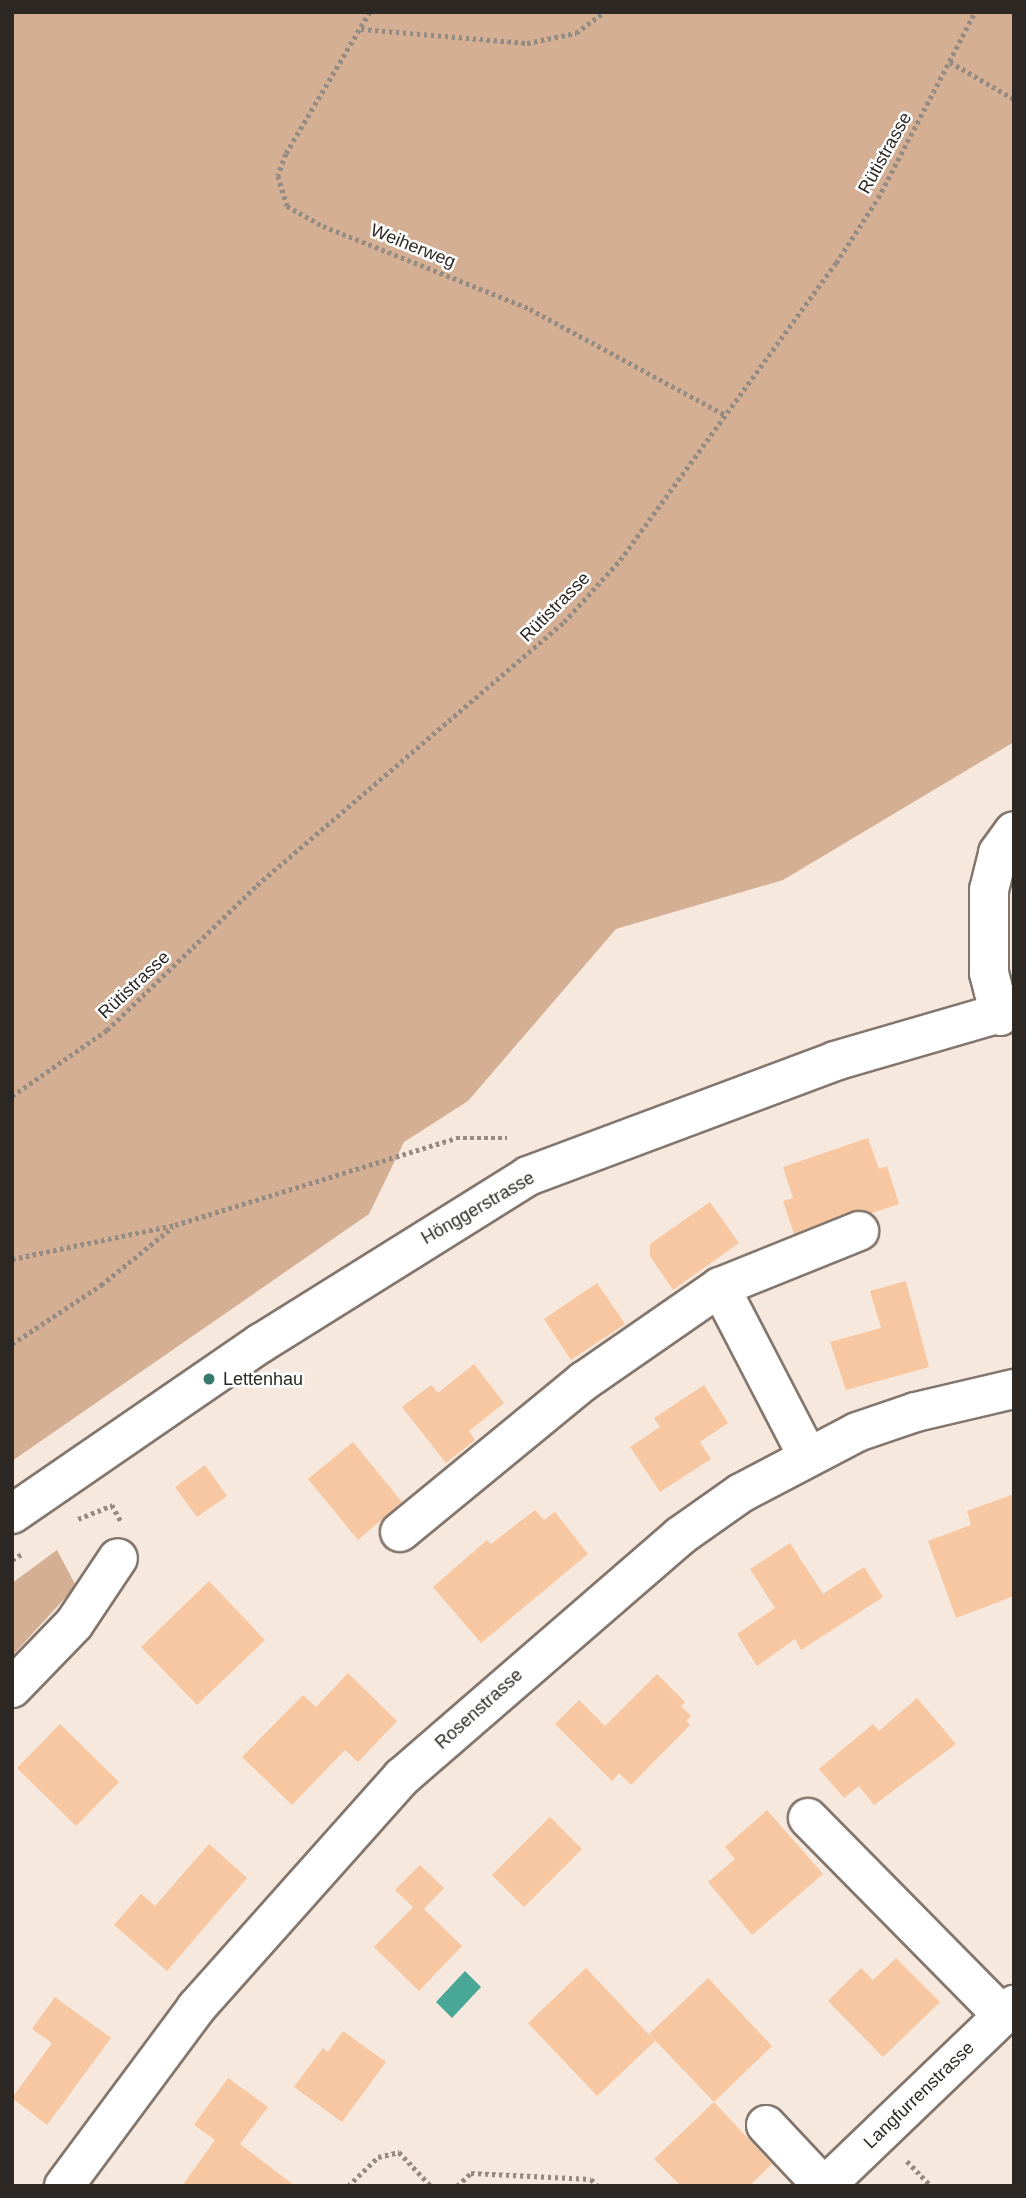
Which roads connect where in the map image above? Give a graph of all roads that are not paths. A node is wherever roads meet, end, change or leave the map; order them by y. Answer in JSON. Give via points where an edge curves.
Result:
{"nodes":[{"id":1,"x":1014,"y":831,"type":"edge"},
{"id":2,"x":1009,"y":1014,"type":"edge"},
{"id":3,"x":859,"y":1231,"type":"dead end"},
{"id":4,"x":720,"y":1287,"type":"junction"},
{"id":5,"x":1014,"y":1389,"type":"edge"},
{"id":6,"x":807,"y":1455,"type":"junction"},
{"id":7,"x":12,"y":1514,"type":"edge"},
{"id":8,"x":400,"y":1532,"type":"dead end"},
{"id":9,"x":118,"y":1558,"type":"dead end"},
{"id":10,"x":12,"y":1688,"type":"edge"},
{"id":11,"x":808,"y":1818,"type":"dead end"},
{"id":12,"x":1008,"y":2011,"type":"edge"},
{"id":13,"x":766,"y":2125,"type":"dead end"},
{"id":14,"x":64,"y":2186,"type":"edge"},
{"id":15,"x":824,"y":2186,"type":"edge"}],
"edges":[{"from":1,"to":2,"type":"street","name":"Hönggerstrasse","via":[[999,853],[989,890],[989,973]]},
{"from":2,"to":7,"type":"street","name":"Hönggerstrasse","via":[[835,1062],[528,1176],[283,1329]]},
{"from":3,"to":4,"type":"street"},
{"from":4,"to":6,"type":"street"},
{"from":4,"to":8,"type":"street","via":[[584,1381]]},
{"from":5,"to":6,"type":"street","name":"Rosenstrasse","via":[[916,1412]]},
{"from":6,"to":14,"type":"street","name":"Rosenstrasse","via":[[680,1536],[402,1777],[195,2008]]},
{"from":9,"to":10,"type":"street","via":[[74,1624]]},
{"from":11,"to":12,"type":"street"},
{"from":12,"to":15,"type":"street","name":"Langfurrenstrasse"},
{"from":13,"to":15,"type":"street"}]}
